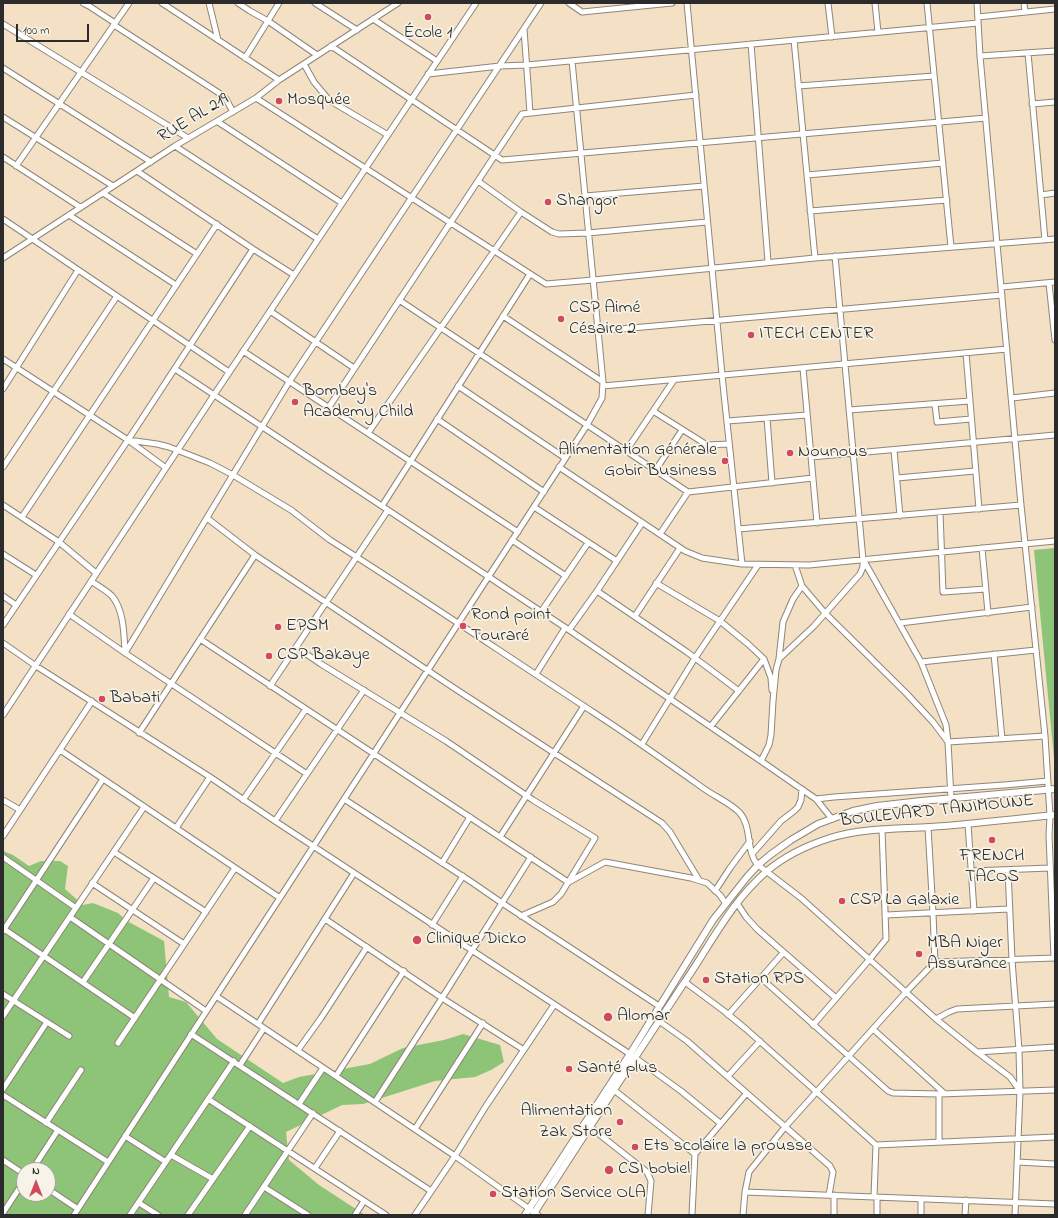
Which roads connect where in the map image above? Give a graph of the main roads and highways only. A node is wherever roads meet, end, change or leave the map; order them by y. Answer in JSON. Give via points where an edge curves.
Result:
{"nodes":[{"id":1,"x":1052,"y":790,"type":"edge"},
{"id":2,"x":1053,"y":815,"type":"edge"},
{"id":3,"x":633,"y":1056,"type":"junction"},
{"id":4,"x":535,"y":1214,"type":"edge"},
{"id":5,"x":525,"y":1215,"type":"edge"}],
"edges":[{"from":1,"to":3,"type":"main road","name":"BOULEVARD TANIMOUNE","via":[[877,806],[850,812],[818,824],[790,840],[758,865],[713,920],[659,1006]]},
{"from":2,"to":3,"type":"main road","name":"BOULEVARD TANIMOUNE","via":[[857,832],[831,837],[785,858],[767,872],[737,903]]},
{"from":3,"to":4,"type":"main road","name":"BOULEVARD TANIMOUNE"},
{"from":3,"to":5,"type":"main road","name":"BOULEVARD TANIMOUNE"}]}
